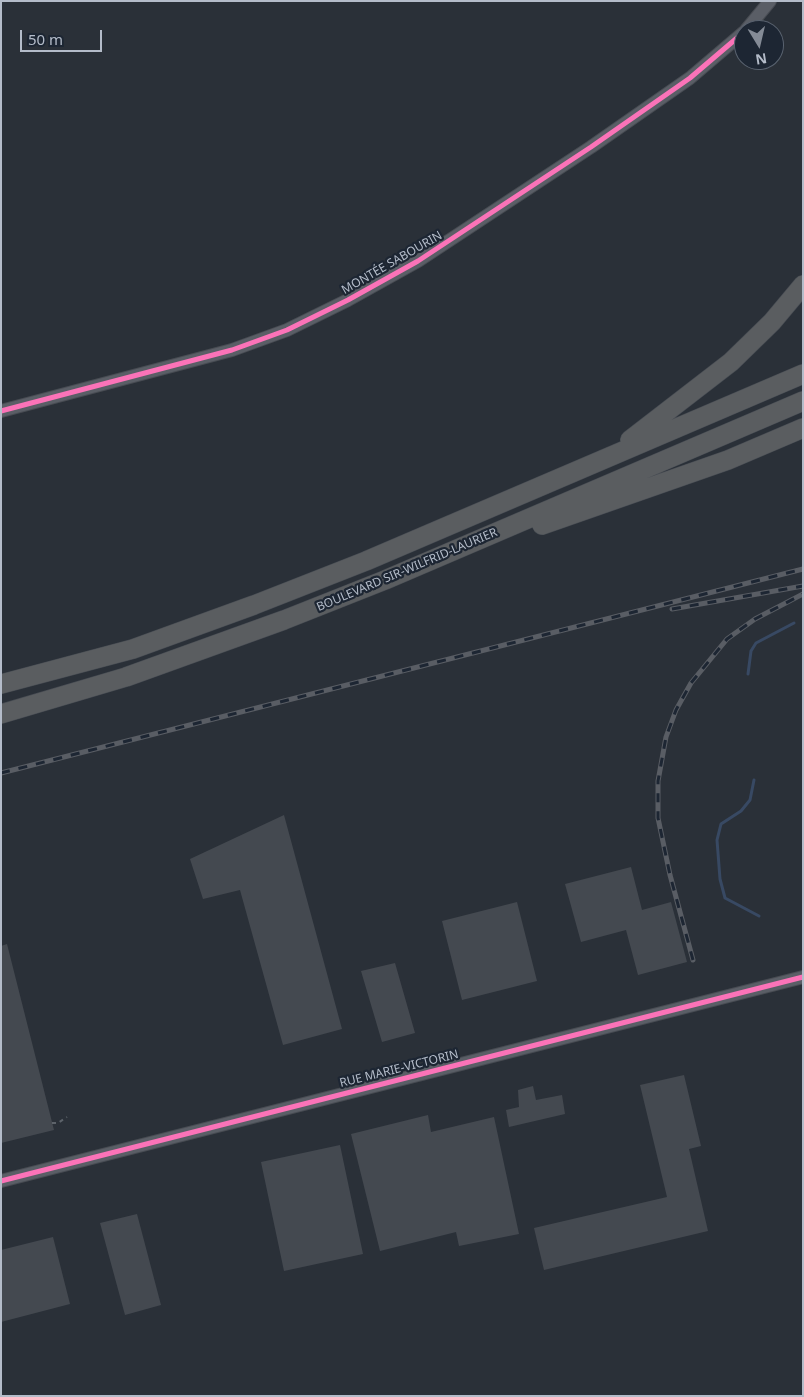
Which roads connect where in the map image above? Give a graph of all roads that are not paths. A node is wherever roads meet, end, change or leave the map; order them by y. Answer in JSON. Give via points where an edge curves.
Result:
{"nodes":[{"id":1,"x":770,"y":1,"type":"edge"},
{"id":2,"x":754,"y":20,"type":"edge"},
{"id":3,"x":734,"y":41,"type":"edge"},
{"id":4,"x":803,"y":285,"type":"edge"},
{"id":5,"x":803,"y":374,"type":"edge"},
{"id":6,"x":803,"y":401,"type":"edge"},
{"id":7,"x":1,"y":411,"type":"edge"},
{"id":8,"x":803,"y":428,"type":"edge"},
{"id":9,"x":607,"y":457,"type":"junction"},
{"id":10,"x":385,"y":580,"type":"junction"},
{"id":11,"x":1,"y":684,"type":"edge"},
{"id":12,"x":1,"y":714,"type":"edge"},
{"id":13,"x":803,"y":977,"type":"edge"},
{"id":14,"x":1,"y":1181,"type":"edge"}],
"edges":[{"from":1,"to":2,"type":"street","name":"MONTÉE SABOURIN"},
{"from":3,"to":7,"type":"street","name":"MONTÉE SABOURIN","via":[[695,75],[598,142],[440,247],[348,300],[232,350]]},
{"from":4,"to":9,"type":"highway","via":[[732,362]]},
{"from":5,"to":9,"type":"highway","name":"BOULEVARD SIR-WILFRID-LAURIER"},
{"from":6,"to":10,"type":"highway","name":"BOULEVARD SIR-WILFRID-LAURIER"},
{"from":8,"to":10,"type":"highway","via":[[728,460]]},
{"from":9,"to":11,"type":"highway","name":"BOULEVARD SIR-WILFRID-LAURIER","via":[[366,561],[223,617],[111,656]]},
{"from":10,"to":12,"type":"highway","name":"BOULEVARD SIR-WILFRID-LAURIER","via":[[146,671]]},
{"from":13,"to":14,"type":"street","name":"RUE MARIE-VICTORIN"}]}
